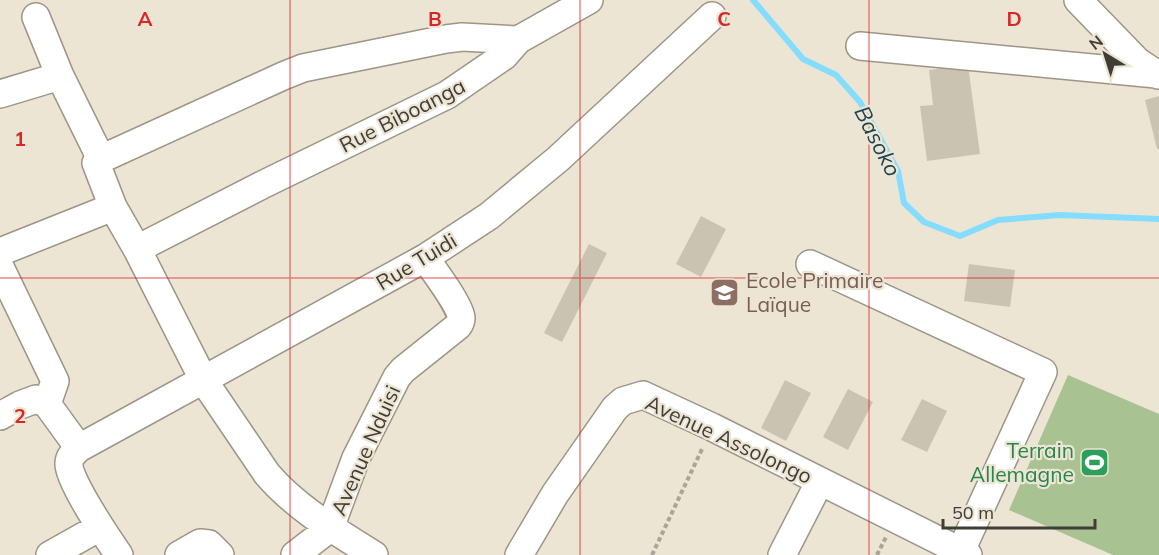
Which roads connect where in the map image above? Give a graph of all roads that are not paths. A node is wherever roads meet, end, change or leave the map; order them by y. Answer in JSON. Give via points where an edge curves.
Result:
{"nodes":[{"id":1,"x":589,"y":0,"type":"edge"},
{"id":2,"x":1078,"y":0,"type":"edge"},
{"id":3,"x":712,"y":16,"type":"dead end"},
{"id":4,"x":36,"y":17,"type":"dead end"},
{"id":5,"x":518,"y":40,"type":"junction"},
{"id":6,"x":860,"y":46,"type":"dead end"},
{"id":7,"x":1158,"y":75,"type":"edge"},
{"id":8,"x":60,"y":76,"type":"junction"},
{"id":9,"x":0,"y":94,"type":"edge"},
{"id":10,"x":99,"y":161,"type":"junction"},
{"id":11,"x":113,"y":207,"type":"junction"},
{"id":12,"x":136,"y":249,"type":"junction"},
{"id":13,"x":0,"y":252,"type":"edge"},
{"id":14,"x":425,"y":258,"type":"junction"},
{"id":15,"x":810,"y":264,"type":"dead end"},
{"id":16,"x":0,"y":267,"type":"edge"},
{"id":17,"x":204,"y":381,"type":"junction"},
{"id":18,"x":48,"y":404,"type":"junction"},
{"id":19,"x":0,"y":416,"type":"edge"},
{"id":20,"x":79,"y":448,"type":"junction"},
{"id":21,"x":820,"y":481,"type":"junction"},
{"id":22,"x":100,"y":527,"type":"junction"},
{"id":23,"x":330,"y":528,"type":"junction"},
{"id":24,"x":962,"y":554,"type":"edge"},
{"id":25,"x":50,"y":555,"type":"edge"},
{"id":26,"x":119,"y":555,"type":"edge"},
{"id":27,"x":179,"y":555,"type":"edge"},
{"id":28,"x":220,"y":555,"type":"edge"},
{"id":29,"x":295,"y":555,"type":"edge"},
{"id":30,"x":374,"y":555,"type":"edge"},
{"id":31,"x":519,"y":555,"type":"edge"},
{"id":32,"x":782,"y":555,"type":"edge"}],
"edges":[{"from":1,"to":5,"type":"street","name":"Rue Biboanga"},
{"from":2,"to":7,"type":"street","via":[[1137,61]]},
{"from":3,"to":14,"type":"street","name":"Rue Tuidi","via":[[558,159],[489,216]]},
{"from":4,"to":8,"type":"street"},
{"from":5,"to":10,"type":"street","via":[[446,39],[303,68]]},
{"from":5,"to":12,"type":"street","name":"Rue Biboanga","via":[[504,56],[447,95]]},
{"from":6,"to":7,"type":"street"},
{"from":8,"to":9,"type":"street"},
{"from":8,"to":10,"type":"street"},
{"from":10,"to":11,"type":"street"},
{"from":11,"to":12,"type":"street"},
{"from":11,"to":13,"type":"street"},
{"from":12,"to":17,"type":"street"},
{"from":14,"to":17,"type":"street","name":"Rue Tuidi"},
{"from":14,"to":23,"type":"street","name":"Avenue Nduisi","via":[[445,286],[461,321],[397,377],[356,458]]},
{"from":15,"to":24,"type":"street","via":[[1043,372]]},
{"from":16,"to":18,"type":"street","via":[[55,381]]},
{"from":17,"to":20,"type":"street","name":"Rue Tuidi"},
{"from":17,"to":23,"type":"street","via":[[278,487]]},
{"from":18,"to":19,"type":"street","via":[[36,399]]},
{"from":18,"to":20,"type":"street"},
{"from":20,"to":22,"type":"street","via":[[70,456],[69,466]]},
{"from":21,"to":24,"type":"street","name":"Avenue Assolongo"},
{"from":21,"to":31,"type":"street","name":"Avenue Assolongo","via":[[643,395],[623,401],[606,418]]},
{"from":21,"to":32,"type":"street"},
{"from":22,"to":25,"type":"street"},
{"from":22,"to":26,"type":"street"},
{"from":23,"to":29,"type":"street","name":"Avenue Nduisi"},
{"from":23,"to":30,"type":"street"},
{"from":27,"to":28,"type":"street","via":[[200,543],[209,544]]}]}
